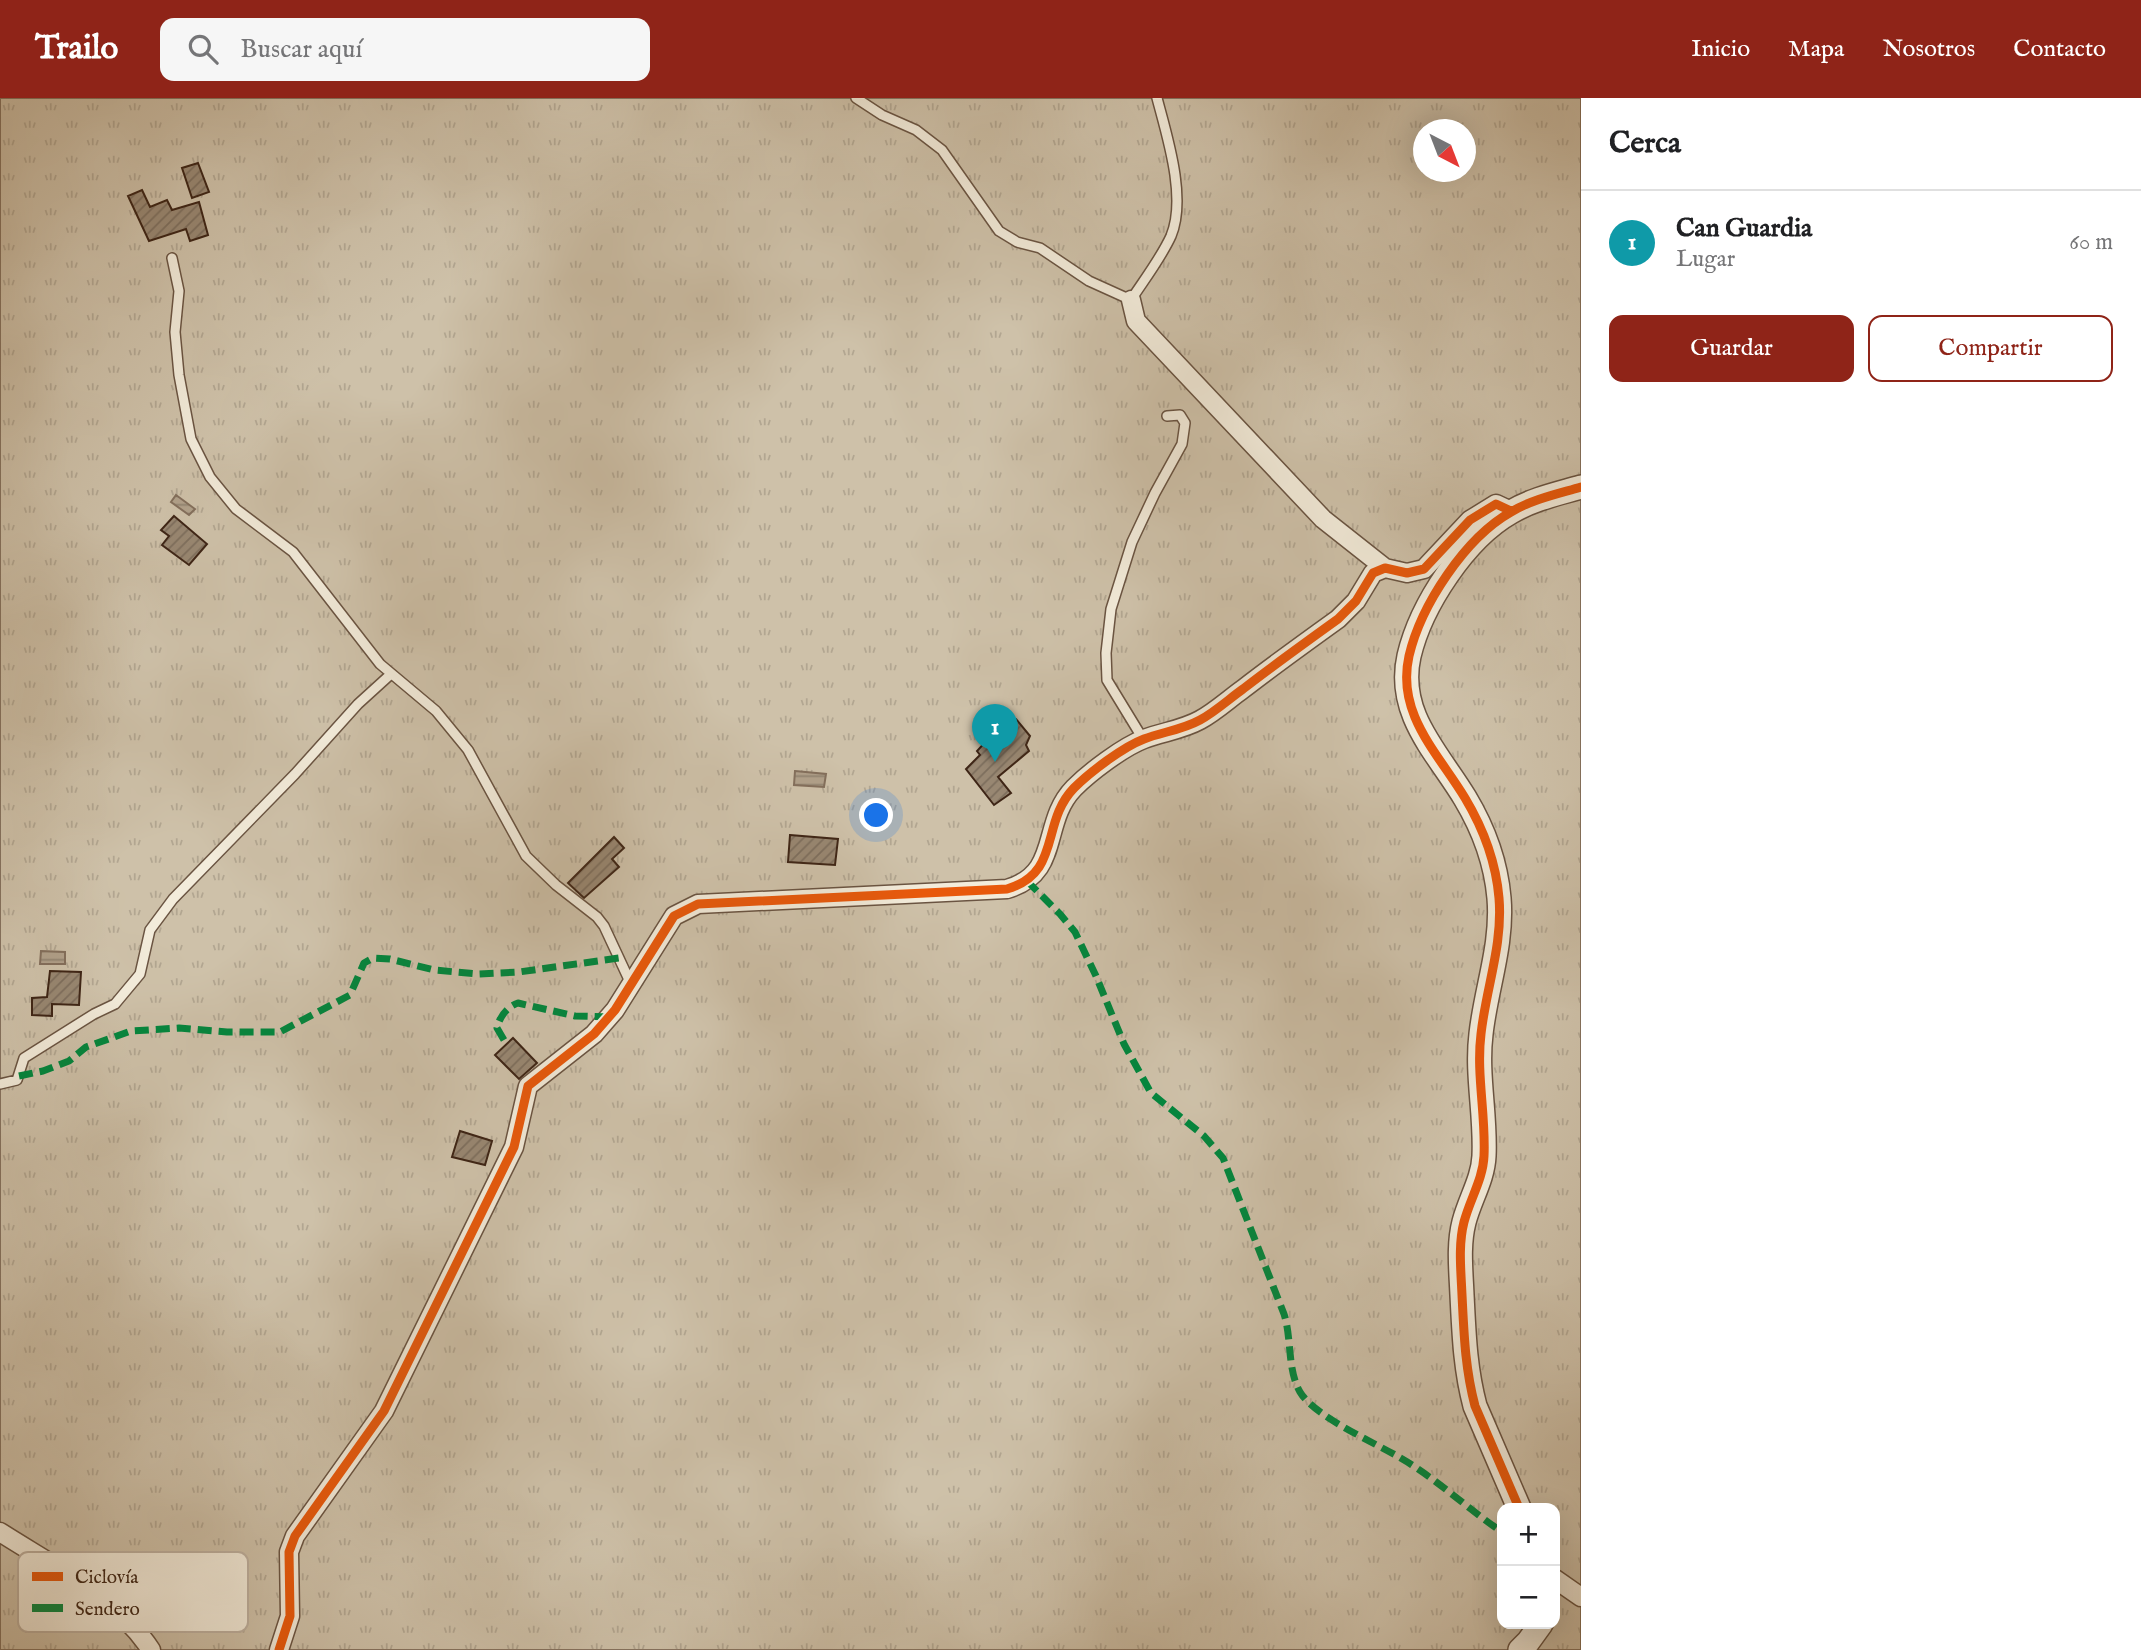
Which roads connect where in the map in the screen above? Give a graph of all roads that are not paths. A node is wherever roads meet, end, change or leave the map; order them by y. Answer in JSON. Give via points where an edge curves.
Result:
{"nodes":[{"id":1,"x":856,"y":98,"type":"edge"},
{"id":2,"x":1157,"y":98,"type":"edge"},
{"id":3,"x":172,"y":258,"type":"dead end"},
{"id":4,"x":1131,"y":300,"type":"junction"},
{"id":5,"x":1167,"y":416,"type":"dead end"},
{"id":6,"x":1581,"y":487,"type":"edge"},
{"id":7,"x":1511,"y":512,"type":"junction"},
{"id":8,"x":1385,"y":568,"type":"junction"},
{"id":9,"x":391,"y":674,"type":"junction"},
{"id":10,"x":1143,"y":739,"type":"junction"},
{"id":11,"x":631,"y":984,"type":"junction"},
{"id":12,"x":0,"y":1084,"type":"edge"},
{"id":13,"x":1517,"y":1503,"type":"edge"},
{"id":14,"x":0,"y":1532,"type":"edge"},
{"id":15,"x":31,"y":1552,"type":"edge"},
{"id":16,"x":1560,"y":1582,"type":"edge"},
{"id":17,"x":1581,"y":1597,"type":"edge"},
{"id":18,"x":1537,"y":1629,"type":"edge"},
{"id":19,"x":139,"y":1632,"type":"edge"},
{"id":20,"x":151,"y":1650,"type":"edge"},
{"id":21,"x":279,"y":1650,"type":"edge"},
{"id":22,"x":1520,"y":1650,"type":"edge"}],
"edges":[{"from":1,"to":4,"type":"lane","via":[[916,130],[942,150],[999,231],[1017,242],[1040,247],[1089,281]]},
{"from":2,"to":4,"type":"lane","via":[[1178,197],[1172,234]]},
{"from":3,"to":9,"type":"lane","via":[[179,292],[175,332],[179,375],[191,439],[210,477],[236,509],[293,552]]},
{"from":4,"to":8,"type":"street","via":[[1136,321],[1323,519]]},
{"from":5,"to":10,"type":"lane","via":[[1180,415],[1185,423],[1182,444],[1132,542],[1111,609],[1106,653],[1107,680]]},
{"from":6,"to":7,"type":"street"},
{"from":7,"to":8,"type":"street","via":[[1496,504],[1470,520],[1424,569],[1407,573]]},
{"from":7,"to":13,"type":"street","via":[[1484,532],[1451,569],[1414,640],[1406,682],[1417,724],[1481,830],[1498,889],[1499,938],[1480,1045],[1484,1159],[1464,1222],[1460,1263],[1466,1370],[1475,1406]]},
{"from":8,"to":10,"type":"street","via":[[1373,573],[1338,619],[1200,720]]},
{"from":9,"to":11,"type":"lane","via":[[436,710],[468,750],[526,856],[597,917]]},
{"from":9,"to":12,"type":"lane","via":[[173,899],[150,930],[139,974],[115,1004],[24,1058],[17,1080]]},
{"from":10,"to":11,"type":"street","via":[[1086,778],[1066,798],[1044,860],[1020,885],[698,904],[674,916]]},
{"from":11,"to":21,"type":"street","via":[[594,1034],[528,1086],[514,1147],[384,1411],[295,1536],[289,1552],[290,1616]]},
{"from":14,"to":15,"type":"street"},
{"from":16,"to":17,"type":"street"},
{"from":18,"to":22,"type":"street"},
{"from":19,"to":20,"type":"street"}]}
